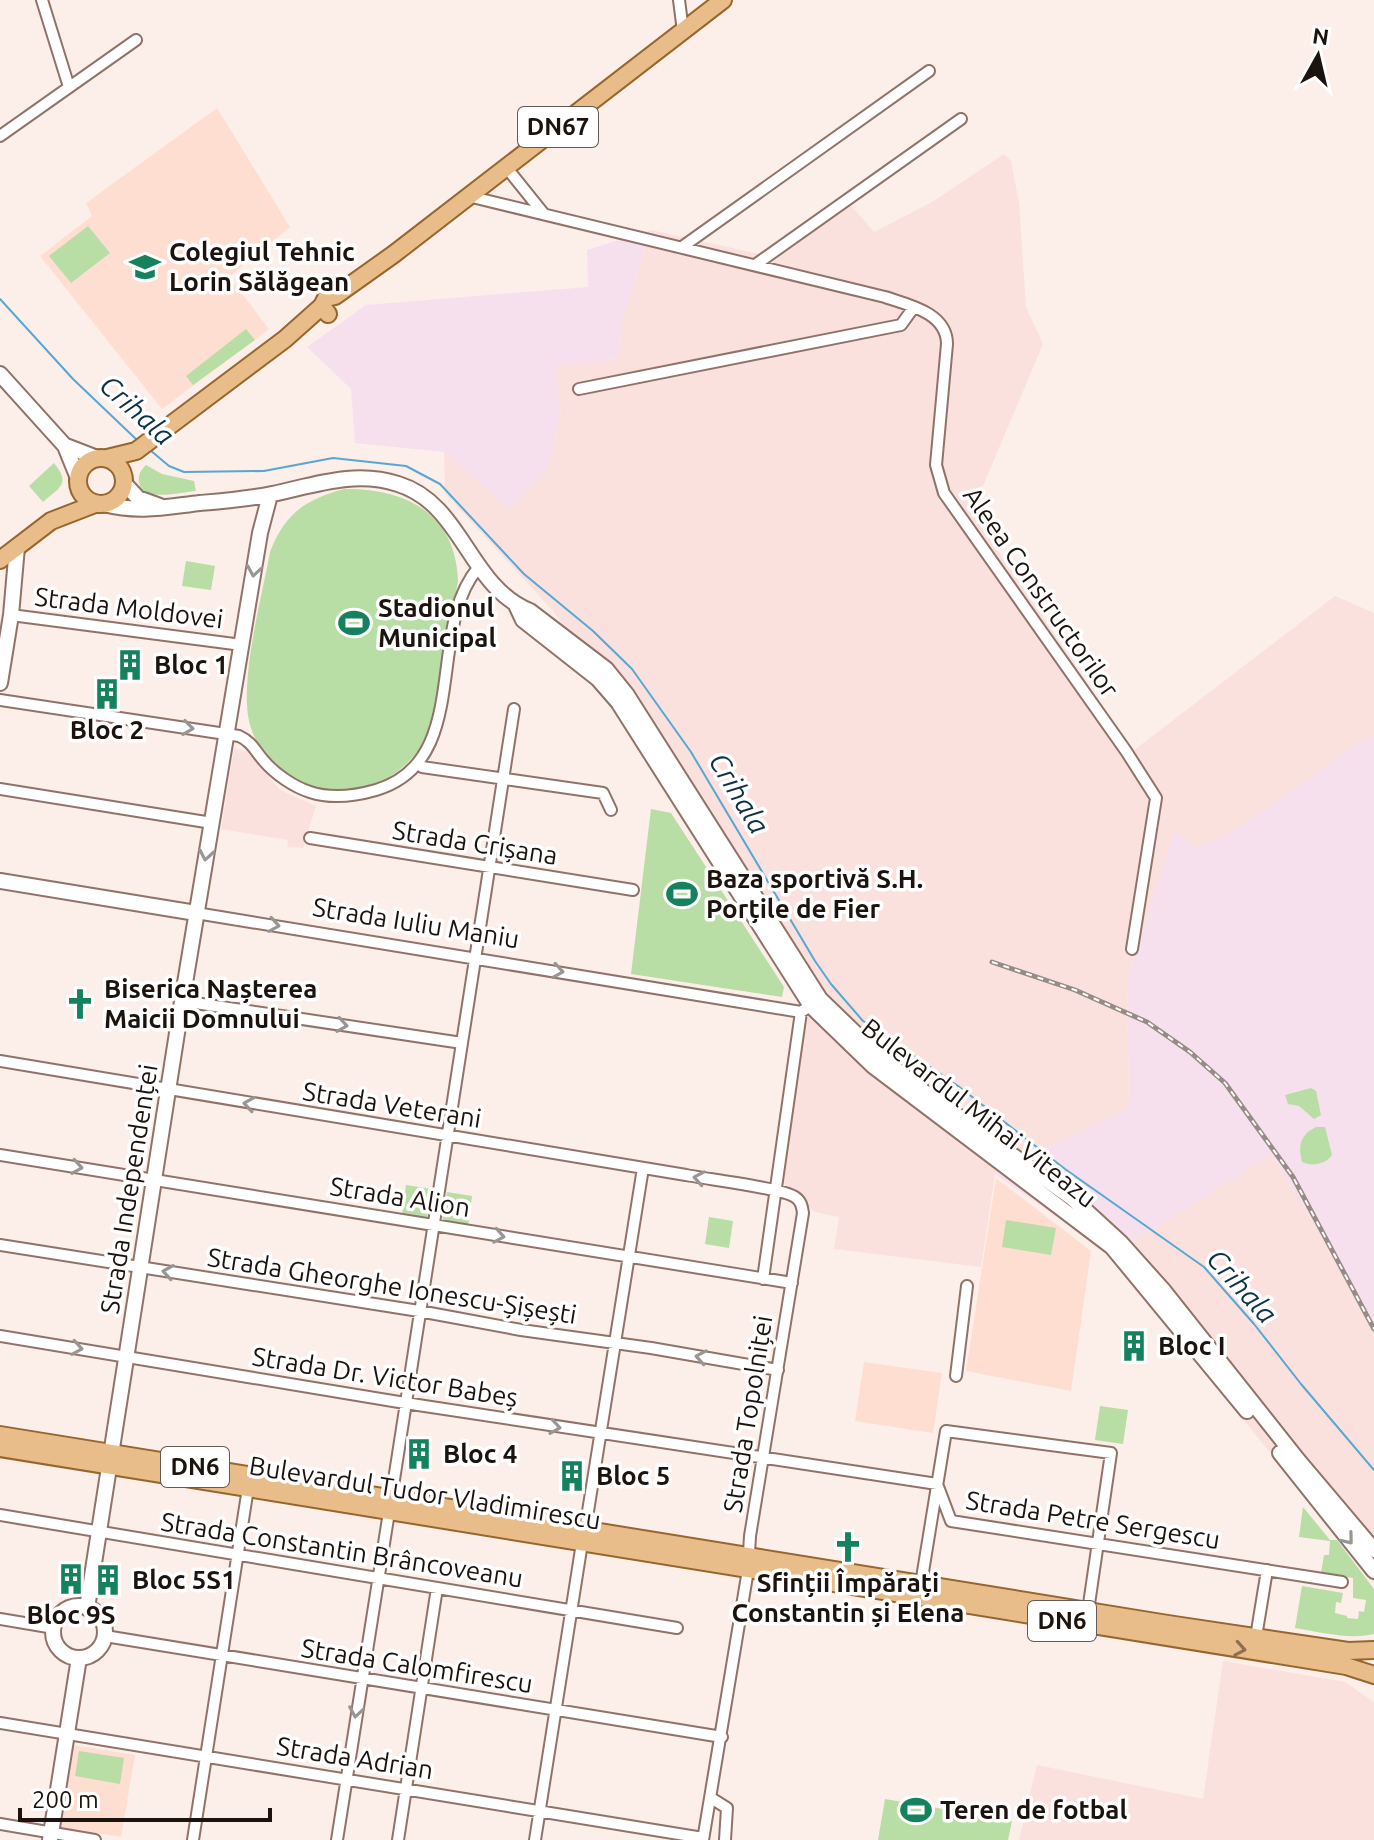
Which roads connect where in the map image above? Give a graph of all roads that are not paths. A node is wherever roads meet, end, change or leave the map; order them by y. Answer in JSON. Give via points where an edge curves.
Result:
{"nodes":[{"id":1,"x":42,"y":0,"type":"edge"},
{"id":2,"x":679,"y":0,"type":"edge"},
{"id":3,"x":723,"y":0,"type":"edge"},
{"id":4,"x":683,"y":31,"type":"junction"},
{"id":5,"x":136,"y":40,"type":"dead end"},
{"id":6,"x":929,"y":71,"type":"dead end"},
{"id":7,"x":69,"y":87,"type":"junction"},
{"id":8,"x":961,"y":119,"type":"dead end"},
{"id":9,"x":0,"y":136,"type":"edge"},
{"id":10,"x":506,"y":167,"type":"junction"},
{"id":11,"x":468,"y":196,"type":"junction"},
{"id":12,"x":543,"y":213,"type":"junction"},
{"id":13,"x":682,"y":247,"type":"junction"},
{"id":14,"x":755,"y":265,"type":"junction"},
{"id":15,"x":914,"y":307,"type":"junction"},
{"id":16,"x":0,"y":374,"type":"edge"},
{"id":17,"x":579,"y":389,"type":"dead end"},
{"id":18,"x":65,"y":446,"type":"junction"},
{"id":19,"x":136,"y":451,"type":"junction"},
{"id":20,"x":102,"y":458,"type":"junction"},
{"id":21,"x":124,"y":481,"type":"junction"},
{"id":22,"x":78,"y":482,"type":"junction"},
{"id":23,"x":270,"y":495,"type":"junction"},
{"id":24,"x":99,"y":504,"type":"junction"},
{"id":25,"x":164,"y":507,"type":"junction"},
{"id":26,"x":51,"y":521,"type":"junction"},
{"id":27,"x":17,"y":547,"type":"junction"},
{"id":28,"x":0,"y":560,"type":"edge"},
{"id":29,"x":478,"y":568,"type":"junction"},
{"id":30,"x":11,"y":615,"type":"junction"},
{"id":31,"x":242,"y":645,"type":"junction"},
{"id":32,"x":0,"y":683,"type":"edge"},
{"id":33,"x":0,"y":700,"type":"edge"},
{"id":34,"x":514,"y":709,"type":"dead end"},
{"id":35,"x":227,"y":733,"type":"junction"},
{"id":36,"x":422,"y":767,"type":"dead end"},
{"id":37,"x":503,"y":779,"type":"junction"},
{"id":38,"x":0,"y":789,"type":"edge"},
{"id":39,"x":611,"y":810,"type":"dead end"},
{"id":40,"x":212,"y":823,"type":"junction"},
{"id":41,"x":310,"y":838,"type":"dead end"},
{"id":42,"x":489,"y":868,"type":"junction"},
{"id":43,"x":0,"y":881,"type":"edge"},
{"id":44,"x":633,"y":890,"type":"dead end"},
{"id":45,"x":196,"y":913,"type":"junction"},
{"id":46,"x":1132,"y":949,"type":"dead end"},
{"id":47,"x":476,"y":957,"type":"junction"},
{"id":48,"x":182,"y":1001,"type":"junction"},
{"id":49,"x":811,"y":1005,"type":"junction"},
{"id":50,"x":462,"y":1043,"type":"junction"},
{"id":51,"x":0,"y":1061,"type":"edge"},
{"id":52,"x":169,"y":1091,"type":"junction"},
{"id":53,"x":447,"y":1136,"type":"junction"},
{"id":54,"x":0,"y":1155,"type":"edge"},
{"id":55,"x":643,"y":1168,"type":"junction"},
{"id":56,"x":155,"y":1179,"type":"junction"},
{"id":57,"x":776,"y":1191,"type":"junction"},
{"id":58,"x":433,"y":1225,"type":"junction"},
{"id":59,"x":0,"y":1245,"type":"edge"},
{"id":60,"x":629,"y":1258,"type":"junction"},
{"id":61,"x":141,"y":1268,"type":"junction"},
{"id":62,"x":763,"y":1279,"type":"junction"},
{"id":63,"x":792,"y":1283,"type":"junction"},
{"id":64,"x":967,"y":1286,"type":"dead end"},
{"id":65,"x":419,"y":1311,"type":"junction"},
{"id":66,"x":0,"y":1336,"type":"edge"},
{"id":67,"x":614,"y":1343,"type":"junction"},
{"id":68,"x":127,"y":1357,"type":"junction"},
{"id":69,"x":778,"y":1370,"type":"junction"},
{"id":70,"x":956,"y":1376,"type":"dead end"},
{"id":71,"x":405,"y":1403,"type":"junction"},
{"id":72,"x":601,"y":1434,"type":"junction"},
{"id":73,"x":0,"y":1435,"type":"edge"},
{"id":74,"x":0,"y":1448,"type":"edge"},
{"id":75,"x":764,"y":1457,"type":"junction"},
{"id":76,"x":111,"y":1460,"type":"junction"},
{"id":77,"x":1294,"y":1463,"type":"junction"},
{"id":78,"x":937,"y":1484,"type":"junction"},
{"id":79,"x":248,"y":1488,"type":"junction"},
{"id":80,"x":390,"y":1506,"type":"junction"},
{"id":81,"x":0,"y":1515,"type":"edge"},
{"id":82,"x":99,"y":1532,"type":"junction"},
{"id":83,"x":584,"y":1537,"type":"junction"},
{"id":84,"x":1097,"y":1544,"type":"junction"},
{"id":85,"x":1374,"y":1550,"type":"edge"},
{"id":86,"x":237,"y":1555,"type":"junction"},
{"id":87,"x":748,"y":1563,"type":"junction"},
{"id":88,"x":1267,"y":1570,"type":"junction"},
{"id":89,"x":1374,"y":1571,"type":"edge"},
{"id":90,"x":378,"y":1578,"type":"junction"},
{"id":91,"x":1342,"y":1582,"type":"dead end"},
{"id":92,"x":921,"y":1584,"type":"junction"},
{"id":93,"x":437,"y":1588,"type":"junction"},
{"id":94,"x":87,"y":1608,"type":"junction"},
{"id":95,"x":571,"y":1610,"type":"junction"},
{"id":96,"x":1088,"y":1611,"type":"junction"},
{"id":97,"x":0,"y":1619,"type":"edge"},
{"id":98,"x":54,"y":1628,"type":"junction"},
{"id":99,"x":677,"y":1628,"type":"dead end"},
{"id":100,"x":105,"y":1636,"type":"junction"},
{"id":101,"x":1256,"y":1637,"type":"junction"},
{"id":102,"x":1374,"y":1650,"type":"edge"},
{"id":103,"x":223,"y":1657,"type":"junction"},
{"id":104,"x":79,"y":1658,"type":"junction"},
{"id":105,"x":1374,"y":1675,"type":"edge"},
{"id":106,"x":361,"y":1680,"type":"junction"},
{"id":107,"x":422,"y":1690,"type":"junction"},
{"id":108,"x":556,"y":1711,"type":"junction"},
{"id":109,"x":0,"y":1723,"type":"edge"},
{"id":110,"x":67,"y":1734,"type":"junction"},
{"id":111,"x":722,"y":1737,"type":"junction"},
{"id":112,"x":207,"y":1756,"type":"junction"},
{"id":113,"x":346,"y":1780,"type":"junction"},
{"id":114,"x":406,"y":1789,"type":"junction"},
{"id":115,"x":711,"y":1798,"type":"junction"},
{"id":116,"x":540,"y":1810,"type":"junction"},
{"id":117,"x":0,"y":1824,"type":"edge"},
{"id":118,"x":50,"y":1836,"type":"edge"},
{"id":119,"x":703,"y":1839,"type":"edge"},
{"id":120,"x":95,"y":1840,"type":"edge"},
{"id":121,"x":193,"y":1840,"type":"edge"},
{"id":122,"x":337,"y":1840,"type":"edge"},
{"id":123,"x":398,"y":1840,"type":"edge"},
{"id":124,"x":535,"y":1840,"type":"edge"},
{"id":125,"x":725,"y":1840,"type":"edge"}],
"edges":[{"from":1,"to":7,"type":"street"},
{"from":2,"to":4,"type":"street"},
{"from":3,"to":4,"type":"main road","number":"DN67"},
{"from":4,"to":10,"type":"main road","number":"DN67"},
{"from":5,"to":7,"type":"street"},
{"from":6,"to":13,"type":"street"},
{"from":7,"to":9,"type":"street"},
{"from":8,"to":14,"type":"street"},
{"from":10,"to":11,"type":"main road","number":"DN67"},
{"from":10,"to":12,"type":"street"},
{"from":11,"to":12,"type":"street","name":"Aleea Constructorilor"},
{"from":11,"to":19,"type":"main road","number":"DN67"},
{"from":12,"to":13,"type":"street","name":"Aleea Constructorilor"},
{"from":13,"to":14,"type":"street","name":"Aleea Constructorilor"},
{"from":14,"to":15,"type":"street","name":"Aleea Constructorilor"},
{"from":15,"to":17,"type":"street","via":[[901,325]]},
{"from":15,"to":46,"type":"street","name":"Aleea Constructorilor","via":[[936,320],[947,335],[936,465],[944,493],[1156,798]]},
{"from":16,"to":18,"type":"main road"},
{"from":18,"to":20,"type":"main road"},
{"from":18,"to":22,"type":"main road"},
{"from":19,"to":20,"type":"main road"},
{"from":19,"to":21,"type":"main road"},
{"from":20,"to":21,"type":"main road","via":[[119,466]]},
{"from":20,"to":22,"type":"main road","via":[[84,465]]},
{"from":21,"to":24,"type":"main road","via":[[118,497]]},
{"from":21,"to":25,"type":"main road","via":[[138,498]]},
{"from":22,"to":24,"type":"main road","via":[[83,497]]},
{"from":22,"to":26,"type":"main road"},
{"from":23,"to":25,"type":"main road","name":"Bulevardul Mihai Viteazu"},
{"from":23,"to":29,"type":"main road","name":"Bulevardul Mihai Viteazu","via":[[357,477],[402,485],[442,511]]},
{"from":23,"to":31,"type":"main road","name":"Strada Independenței","one_way":true},
{"from":24,"to":25,"type":"main road","name":"Bulevardul Mihai Viteazu","via":[[144,511]]},
{"from":24,"to":26,"type":"main road"},
{"from":26,"to":27,"type":"main road"},
{"from":27,"to":28,"type":"main road"},
{"from":27,"to":30,"type":"main road"},
{"from":29,"to":35,"type":"street","via":[[460,600],[430,744],[405,774],[365,793],[309,792],[277,773],[247,740]]},
{"from":29,"to":49,"type":"main road","name":"Bulevardul Mihai Viteazu","via":[[516,605],[606,669],[627,695]]},
{"from":30,"to":31,"type":"street","name":"Strada Moldovei"},
{"from":30,"to":32,"type":"main road"},
{"from":31,"to":35,"type":"main road","name":"Strada Independenței"},
{"from":33,"to":35,"type":"street","one_way":true},
{"from":34,"to":37,"type":"street"},
{"from":35,"to":40,"type":"main road","name":"Strada Independenței"},
{"from":36,"to":37,"type":"street"},
{"from":37,"to":39,"type":"street","via":[[603,793]]},
{"from":37,"to":42,"type":"street"},
{"from":38,"to":40,"type":"street"},
{"from":40,"to":45,"type":"main road","name":"Strada Independenței","one_way":true},
{"from":41,"to":42,"type":"street","name":"Strada Crișana"},
{"from":42,"to":44,"type":"street","name":"Strada Crișana"},
{"from":42,"to":47,"type":"street"},
{"from":43,"to":45,"type":"main road","name":"Strada Iuliu Maniu"},
{"from":45,"to":47,"type":"street","name":"Strada Iuliu Maniu","one_way":true},
{"from":45,"to":48,"type":"main road","name":"Strada Independenței"},
{"from":47,"to":49,"type":"street","name":"Strada Iuliu Maniu","one_way":true},
{"from":47,"to":50,"type":"street"},
{"from":48,"to":50,"type":"street","one_way":true},
{"from":48,"to":52,"type":"main road","name":"Strada Independenței"},
{"from":49,"to":57,"type":"street"},
{"from":49,"to":77,"type":"main road","name":"Bulevardul Mihai Viteazu","via":[[873,1066],[1072,1198],[1107,1229],[1164,1291]]},
{"from":50,"to":53,"type":"street"},
{"from":51,"to":52,"type":"street","name":"Strada Veterani"},
{"from":53,"to":52,"type":"street","name":"Strada Veterani","one_way":true},
{"from":52,"to":56,"type":"main road","name":"Strada Independenței"},
{"from":53,"to":55,"type":"street","name":"Strada Veterani"},
{"from":53,"to":58,"type":"street"},
{"from":54,"to":56,"type":"street","name":"Strada Alion","one_way":true},
{"from":57,"to":55,"type":"street","name":"Strada Veterani","one_way":true},
{"from":55,"to":60,"type":"street"},
{"from":56,"to":58,"type":"street","name":"Strada Alion"},
{"from":56,"to":61,"type":"main road","name":"Strada Independenței"},
{"from":57,"to":62,"type":"street"},
{"from":57,"to":63,"type":"street","name":"Strada Topolniței","via":[[792,1195],[802,1205]]},
{"from":58,"to":60,"type":"street","name":"Strada Alion","one_way":true},
{"from":58,"to":65,"type":"street"},
{"from":59,"to":61,"type":"street","name":"Strada Gheorghe Ionescu-Șișești"},
{"from":60,"to":62,"type":"street","name":"Strada Alion"},
{"from":60,"to":67,"type":"street"},
{"from":65,"to":61,"type":"street","name":"Strada Gheorghe Ionescu-Șișești","one_way":true},
{"from":61,"to":68,"type":"main road","name":"Strada Independenței"},
{"from":62,"to":63,"type":"street","name":"Strada Alion"},
{"from":63,"to":69,"type":"street","name":"Strada Topolniței"},
{"from":64,"to":70,"type":"street"},
{"from":65,"to":67,"type":"street","name":"Strada Gheorghe Ionescu-Șișești"},
{"from":65,"to":71,"type":"street"},
{"from":66,"to":68,"type":"street","name":"Strada Dr. Victor Babeș","one_way":true},
{"from":69,"to":67,"type":"street","name":"Strada Gheorghe Ionescu-Șișești","one_way":true},
{"from":67,"to":72,"type":"street"},
{"from":68,"to":71,"type":"street","name":"Strada Dr. Victor Babeș"},
{"from":68,"to":76,"type":"main road","name":"Strada Independenței"},
{"from":69,"to":75,"type":"street","name":"Strada Topolniței"},
{"from":71,"to":72,"type":"street","name":"Strada Dr. Victor Babeș","one_way":true},
{"from":71,"to":80,"type":"street"},
{"from":72,"to":75,"type":"street","name":"Strada Dr. Victor Babeș"},
{"from":72,"to":83,"type":"street"},
{"from":73,"to":76,"type":"main road","name":"Bulevardul Tudor Vladimirescu","number":"DN6"},
{"from":74,"to":76,"type":"main road","name":"Bulevardul Tudor Vladimirescu","number":"DN6"},
{"from":75,"to":78,"type":"street","name":"Strada Petre Sergescu"},
{"from":75,"to":87,"type":"street","name":"Strada Topolniței"},
{"from":76,"to":79,"type":"main road","name":"Bulevardul Tudor Vladimirescu","number":"DN6"},
{"from":76,"to":80,"type":"main road","name":"Bulevardul Tudor Vladimirescu","number":"DN6"},
{"from":76,"to":82,"type":"main road","name":"Strada Independenței"},
{"from":77,"to":85,"type":"main road","name":"Bulevardul Mihai Viteazu"},
{"from":77,"to":89,"type":"main road","name":"Bulevardul Mihai Viteazu","one_way":true},
{"from":78,"to":84,"type":"street","name":"Strada Petre Sergescu","via":[[951,1521]]},
{"from":78,"to":84,"type":"street","via":[[946,1431],[1111,1453]]},
{"from":78,"to":92,"type":"street"},
{"from":79,"to":80,"type":"main road","name":"Bulevardul Tudor Vladimirescu","number":"DN6"},
{"from":79,"to":86,"type":"street"},
{"from":80,"to":83,"type":"main road","name":"Bulevardul Tudor Vladimirescu","number":"DN6"},
{"from":80,"to":90,"type":"street"},
{"from":81,"to":82,"type":"street","name":"Strada Constantin Brâncoveanu"},
{"from":82,"to":86,"type":"street","name":"Strada Constantin Brâncoveanu"},
{"from":82,"to":94,"type":"main road","name":"Strada Independenței"},
{"from":83,"to":87,"type":"main road","name":"Bulevardul Tudor Vladimirescu","number":"DN6"},
{"from":83,"to":95,"type":"street"},
{"from":84,"to":88,"type":"street","name":"Strada Petre Sergescu"},
{"from":84,"to":96,"type":"street"},
{"from":86,"to":90,"type":"street","name":"Strada Constantin Brâncoveanu"},
{"from":86,"to":103,"type":"street"},
{"from":87,"to":92,"type":"main road","number":"DN6"},
{"from":87,"to":105,"type":"main road","number":"DN6","one_way":true},
{"from":87,"to":111,"type":"street","name":"Strada Topolniței"},
{"from":88,"to":91,"type":"street","name":"Strada Petre Sergescu"},
{"from":88,"to":101,"type":"street"},
{"from":90,"to":93,"type":"street","name":"Strada Constantin Brâncoveanu"},
{"from":90,"to":106,"type":"street"},
{"from":92,"to":96,"type":"main road","number":"DN6"},
{"from":93,"to":95,"type":"street","name":"Strada Constantin Brâncoveanu"},
{"from":93,"to":107,"type":"street"},
{"from":94,"to":98,"type":"main road","via":[[69,1609]]},
{"from":94,"to":100,"type":"main road","via":[[103,1622]]},
{"from":95,"to":99,"type":"street","name":"Strada Constantin Brâncoveanu"},
{"from":95,"to":108,"type":"street"},
{"from":96,"to":101,"type":"main road","number":"DN6"},
{"from":97,"to":98,"type":"street"},
{"from":98,"to":104,"type":"main road","via":[[63,1652]]},
{"from":100,"to":103,"type":"street","name":"Strada Calomfirescu"},
{"from":100,"to":104,"type":"main road","via":[[93,1654]]},
{"from":101,"to":102,"type":"main road","number":"DN6"},
{"from":103,"to":106,"type":"street","name":"Strada Calomfirescu"},
{"from":103,"to":112,"type":"street"},
{"from":104,"to":110,"type":"main road"},
{"from":106,"to":107,"type":"street","name":"Strada Calomfirescu"},
{"from":106,"to":113,"type":"street","one_way":true},
{"from":107,"to":108,"type":"street","name":"Strada Calomfirescu"},
{"from":107,"to":114,"type":"street"},
{"from":108,"to":111,"type":"street","name":"Strada Calomfirescu"},
{"from":108,"to":116,"type":"street"},
{"from":109,"to":110,"type":"street","name":"Strada Adrian"},
{"from":110,"to":112,"type":"street","name":"Strada Adrian"},
{"from":110,"to":118,"type":"main road"},
{"from":111,"to":115,"type":"street","name":"Strada Topolniței"},
{"from":112,"to":113,"type":"street","name":"Strada Adrian"},
{"from":112,"to":121,"type":"street"},
{"from":113,"to":114,"type":"street","name":"Strada Adrian"},
{"from":113,"to":122,"type":"street"},
{"from":114,"to":116,"type":"street","name":"Strada Adrian"},
{"from":114,"to":123,"type":"street"},
{"from":115,"to":119,"type":"street","name":"Strada Topolniței"},
{"from":115,"to":125,"type":"street","via":[[727,1808]]},
{"from":116,"to":119,"type":"street","name":"Strada Adrian"},
{"from":116,"to":124,"type":"street"},
{"from":117,"to":118,"type":"street"},
{"from":118,"to":120,"type":"street"}]}
